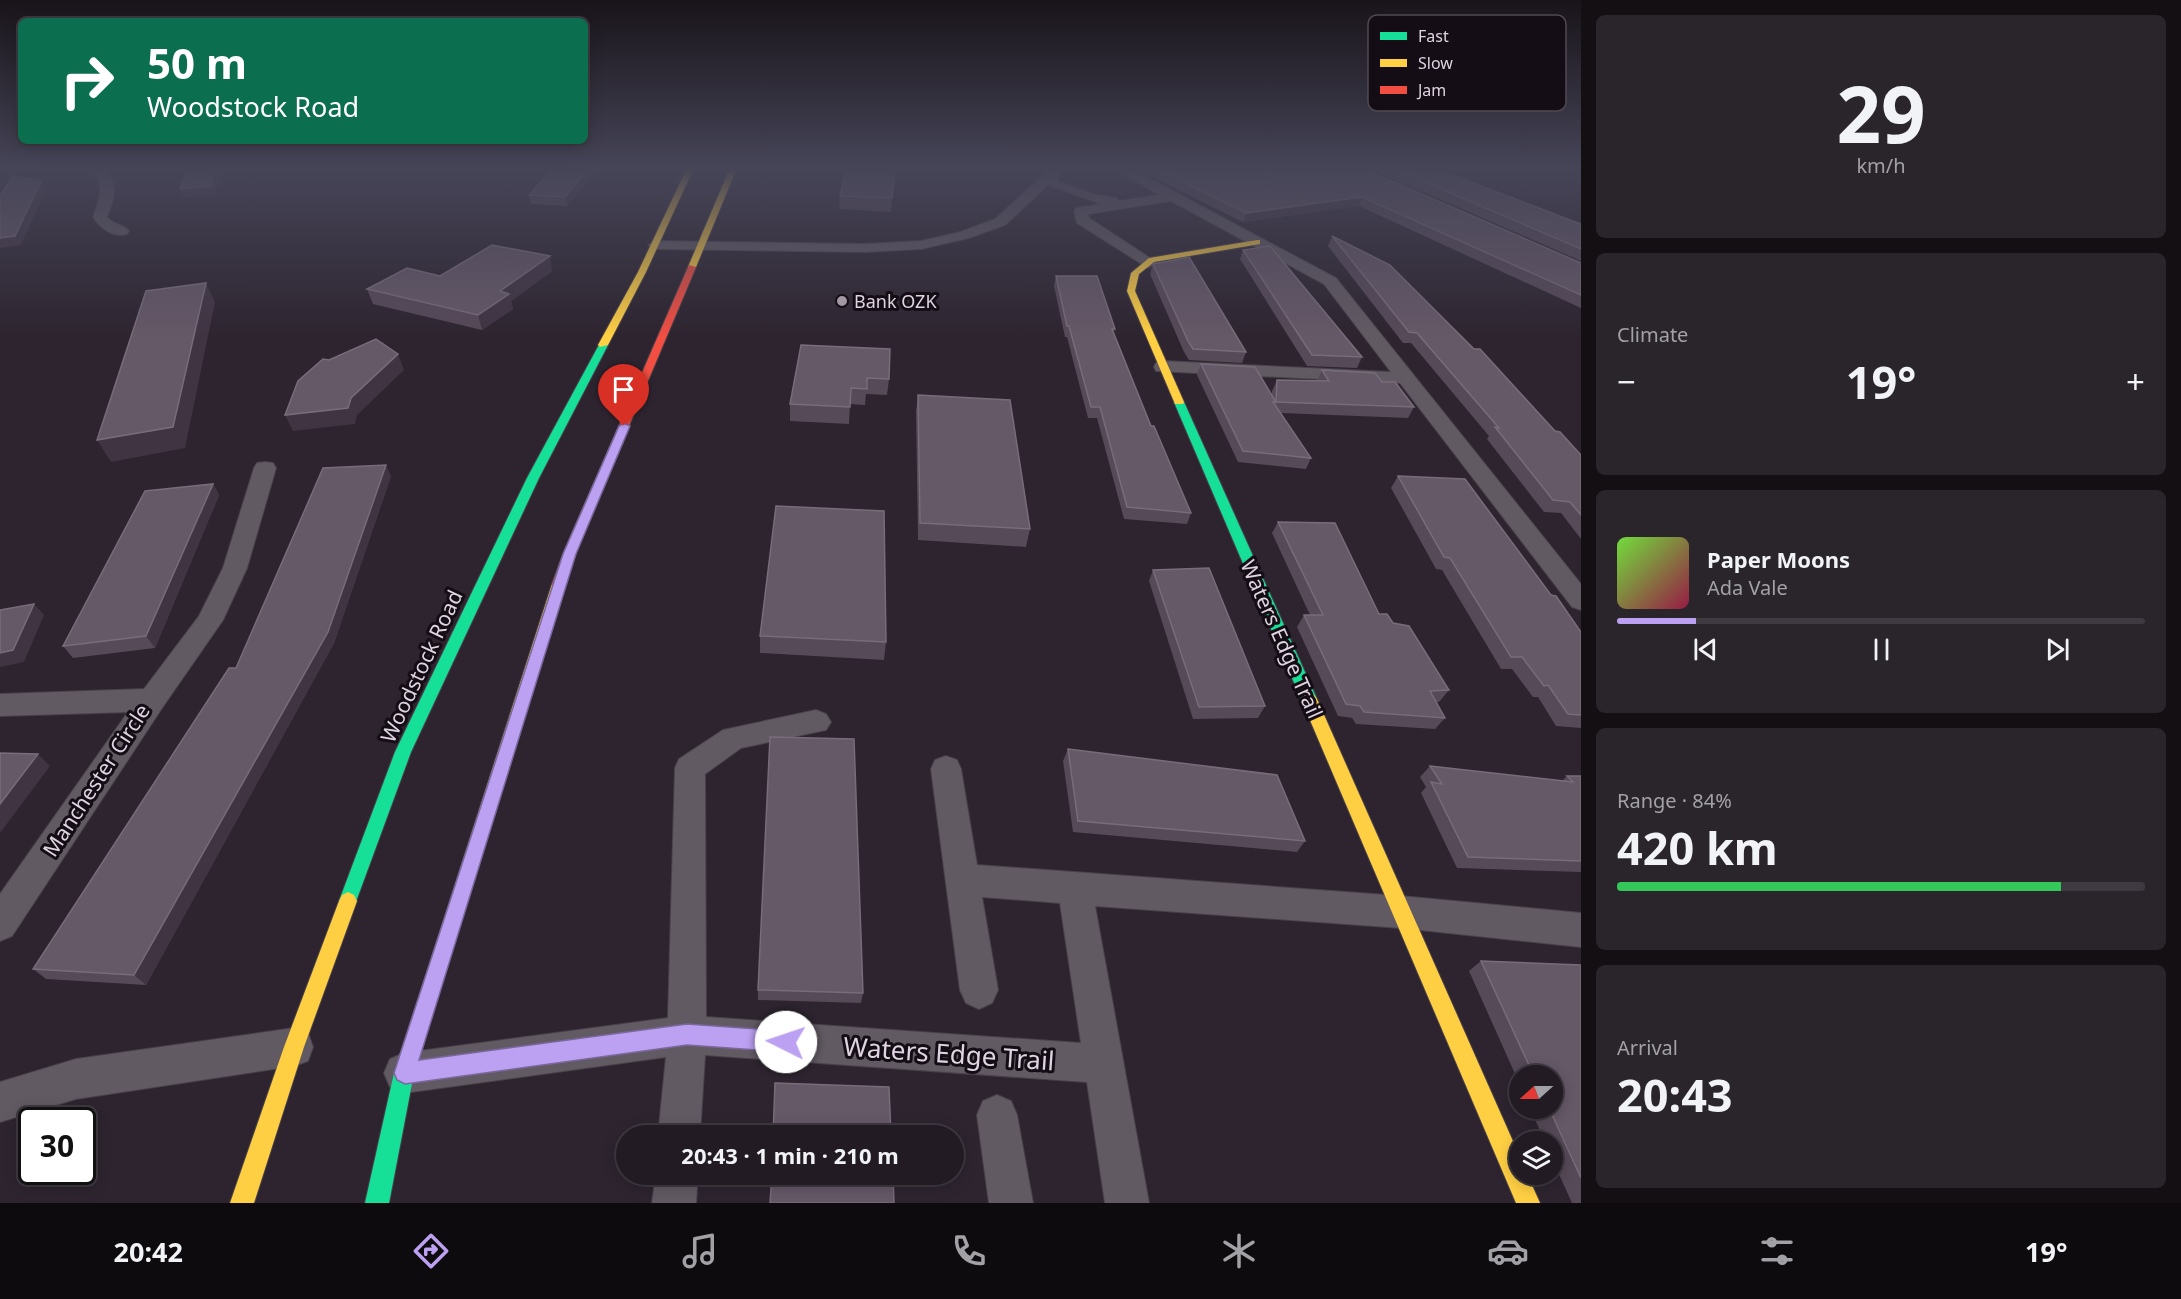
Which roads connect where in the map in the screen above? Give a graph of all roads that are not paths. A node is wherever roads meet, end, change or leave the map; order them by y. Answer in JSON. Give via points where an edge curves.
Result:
{"nodes":[{"id":1,"x":105,"y":224,"type":"edge"},
{"id":2,"x":665,"y":224,"type":"edge"},
{"id":3,"x":711,"y":224,"type":"edge"},
{"id":4,"x":994,"y":224,"type":"edge"},
{"id":5,"x":1089,"y":224,"type":"edge"},
{"id":6,"x":1224,"y":224,"type":"edge"},
{"id":7,"x":122,"y":231,"type":"dead end"},
{"id":8,"x":1257,"y":242,"type":"junction"},
{"id":9,"x":655,"y":245,"type":"junction"},
{"id":10,"x":702,"y":246,"type":"junction"},
{"id":11,"x":1148,"y":262,"type":"junction"},
{"id":12,"x":1164,"y":366,"type":"junction"},
{"id":13,"x":1406,"y":378,"type":"junction"},
{"id":14,"x":265,"y":468,"type":"dead end"},
{"id":15,"x":1581,"y":601,"type":"edge"},
{"id":16,"x":153,"y":699,"type":"junction"},
{"id":17,"x":0,"y":705,"type":"edge"},
{"id":18,"x":816,"y":722,"type":"dead end"},
{"id":19,"x":945,"y":769,"type":"dead end"},
{"id":20,"x":963,"y":880,"type":"junction"},
{"id":21,"x":1075,"y":888,"type":"junction"},
{"id":22,"x":1401,"y":912,"type":"junction"},
{"id":23,"x":0,"y":924,"type":"edge"},
{"id":24,"x":1581,"y":930,"type":"edge"},
{"id":25,"x":979,"y":990,"type":"dead end"},
{"id":26,"x":687,"y":1035,"type":"junction"},
{"id":27,"x":294,"y":1047,"type":"junction"},
{"id":28,"x":1104,"y":1064,"type":"junction"},
{"id":29,"x":405,"y":1073,"type":"junction"},
{"id":30,"x":0,"y":1102,"type":"edge"},
{"id":31,"x":997,"y":1115,"type":"dead end"},
{"id":32,"x":680,"y":1125,"type":"edge"},
{"id":33,"x":676,"y":1185,"type":"edge"},
{"id":34,"x":242,"y":1203,"type":"edge"},
{"id":35,"x":376,"y":1203,"type":"edge"},
{"id":36,"x":675,"y":1203,"type":"edge"},
{"id":37,"x":1011,"y":1203,"type":"edge"},
{"id":38,"x":1127,"y":1203,"type":"edge"},
{"id":39,"x":1528,"y":1203,"type":"edge"}],
"edges":[{"from":1,"to":7,"type":"street"},
{"from":2,"to":9,"type":"main road","name":"Woodstock Road"},
{"from":3,"to":10,"type":"main road"},
{"from":4,"to":10,"type":"street","via":[[921,245]]},
{"from":5,"to":11,"type":"street"},
{"from":6,"to":8,"type":"street"},
{"from":8,"to":11,"type":"main road"},
{"from":8,"to":13,"type":"street","via":[[1330,281]]},
{"from":9,"to":10,"type":"street"},
{"from":9,"to":27,"type":"main road","name":"Woodstock Road","via":[[534,478],[403,752]]},
{"from":10,"to":29,"type":"main road","via":[[569,554]]},
{"from":11,"to":12,"type":"main road","name":"Waters Edge Trail","via":[[1135,273],[1131,291]]},
{"from":12,"to":13,"type":"street"},
{"from":12,"to":22,"type":"main road","name":"Waters Edge Trail"},
{"from":13,"to":15,"type":"street"},
{"from":14,"to":16,"type":"street","via":[[235,568],[210,620]]},
{"from":16,"to":17,"type":"street","name":"Manchester Circle"},
{"from":16,"to":23,"type":"street","name":"Manchester Circle"},
{"from":18,"to":26,"type":"street","via":[[734,738],[690,768]]},
{"from":19,"to":20,"type":"street"},
{"from":20,"to":21,"type":"street"},
{"from":20,"to":25,"type":"street"},
{"from":21,"to":22,"type":"street"},
{"from":21,"to":28,"type":"street"},
{"from":22,"to":24,"type":"street"},
{"from":22,"to":39,"type":"main road","name":"Waters Edge Trail"},
{"from":26,"to":28,"type":"street","name":"Waters Edge Trail"},
{"from":26,"to":29,"type":"street","name":"Waters Edge Trail"},
{"from":26,"to":32,"type":"street"},
{"from":27,"to":30,"type":"street","via":[[76,1080]]},
{"from":27,"to":34,"type":"main road","name":"Woodstock Road"},
{"from":28,"to":38,"type":"street"},
{"from":29,"to":35,"type":"main road"},
{"from":31,"to":37,"type":"street"},
{"from":33,"to":36,"type":"street"}]}
